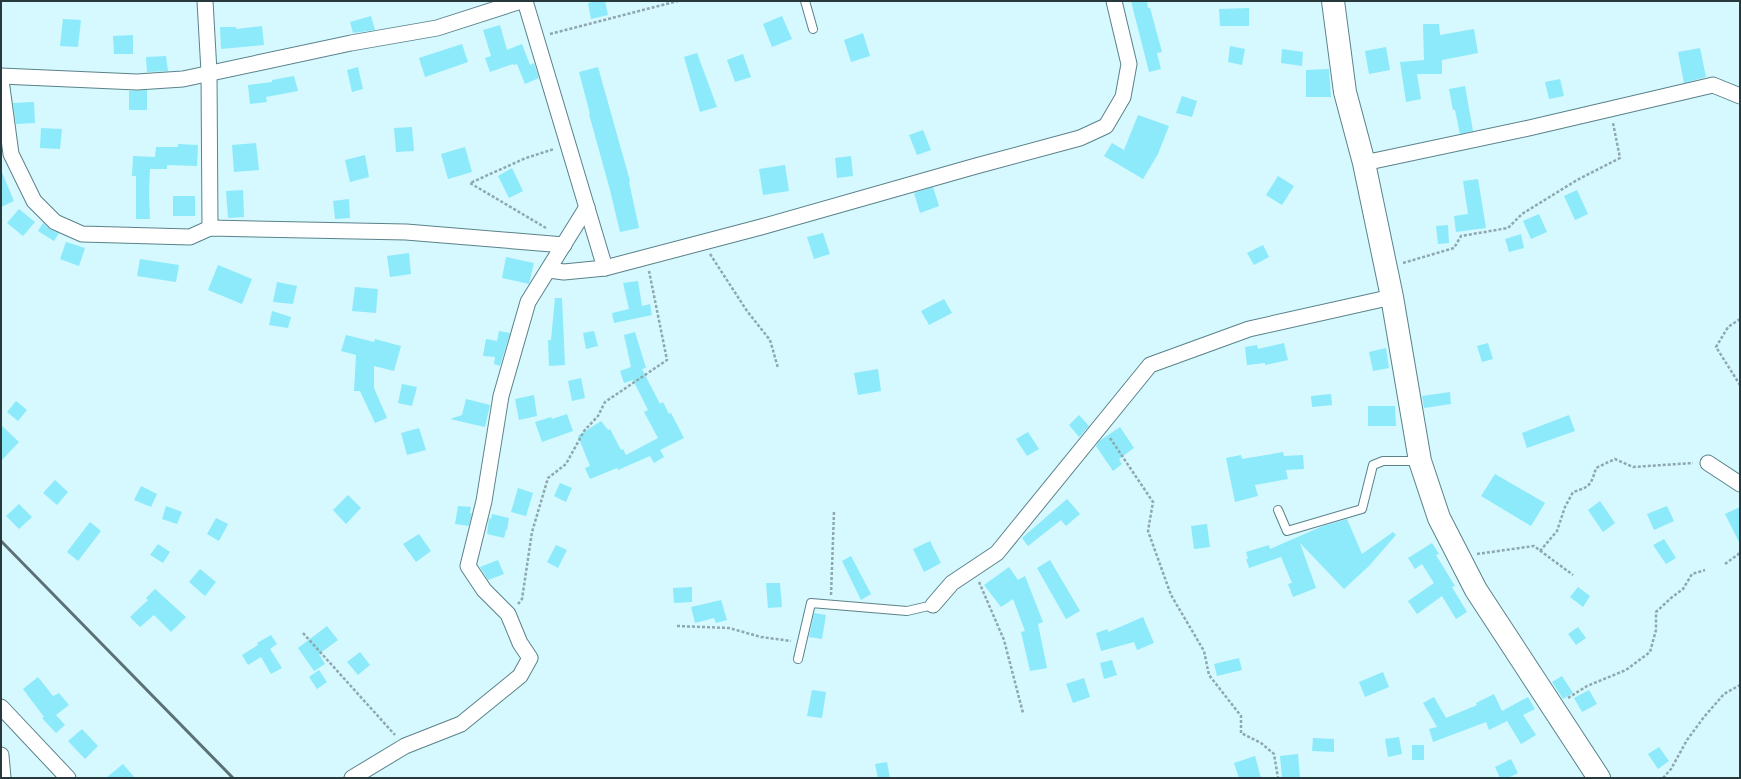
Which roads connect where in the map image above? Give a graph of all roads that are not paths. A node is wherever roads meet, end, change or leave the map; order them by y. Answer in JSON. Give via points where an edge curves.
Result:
{"nodes":[{"id":1,"x":205,"y":1,"type":"edge"},
{"id":2,"x":521,"y":1,"type":"edge"},
{"id":3,"x":525,"y":1,"type":"edge"},
{"id":4,"x":805,"y":1,"type":"edge"},
{"id":5,"x":1114,"y":1,"type":"edge"},
{"id":6,"x":1333,"y":1,"type":"edge"},
{"id":7,"x":813,"y":29,"type":"dead end"},
{"id":8,"x":209,"y":72,"type":"junction"},
{"id":9,"x":1,"y":76,"type":"edge"},
{"id":10,"x":1,"y":80,"type":"edge"},
{"id":11,"x":1740,"y":96,"type":"edge"},
{"id":12,"x":1364,"y":163,"type":"junction"},
{"id":13,"x":587,"y":208,"type":"junction"},
{"id":14,"x":210,"y":228,"type":"junction"},
{"id":15,"x":566,"y":242,"type":"junction"},
{"id":16,"x":605,"y":268,"type":"junction"},
{"id":17,"x":549,"y":270,"type":"junction"},
{"id":18,"x":1392,"y":297,"type":"junction"},
{"id":19,"x":1420,"y":461,"type":"junction"},
{"id":20,"x":1708,"y":463,"type":"road end"},
{"id":21,"x":1740,"y":484,"type":"edge"},
{"id":22,"x":1278,"y":510,"type":"dead end"},
{"id":23,"x":933,"y":605,"type":"joint"},
{"id":24,"x":798,"y":659,"type":"dead end"},
{"id":25,"x":1,"y":707,"type":"edge"},
{"id":26,"x":1,"y":755,"type":"edge"},
{"id":27,"x":3,"y":778,"type":"edge"},
{"id":28,"x":68,"y":778,"type":"edge"},
{"id":29,"x":352,"y":778,"type":"edge"},
{"id":30,"x":1600,"y":778,"type":"edge"}],
"edges":[{"from":1,"to":8,"type":"street"},
{"from":2,"to":8,"type":"street","via":[[437,28]]},
{"from":3,"to":13,"type":"street"},
{"from":4,"to":7,"type":"lane"},
{"from":5,"to":16,"type":"street","via":[[1129,64],[1123,96],[1106,126],[1080,138]]},
{"from":6,"to":12,"type":"main road","via":[[1345,92]]},
{"from":8,"to":9,"type":"street","via":[[183,79],[137,82]]},
{"from":8,"to":14,"type":"street"},
{"from":10,"to":14,"type":"street","via":[[11,154],[34,201],[55,222],[82,234],[190,238]]},
{"from":11,"to":12,"type":"street","via":[[1713,85]]},
{"from":12,"to":18,"type":"main road"},
{"from":13,"to":15,"type":"street"},
{"from":13,"to":16,"type":"street"},
{"from":14,"to":15,"type":"street","via":[[406,232]]},
{"from":15,"to":17,"type":"street"},
{"from":16,"to":17,"type":"street","via":[[564,272]]},
{"from":17,"to":29,"type":"street","via":[[528,302],[501,396],[484,501],[468,566],[484,590],[508,614],[520,643],[530,658],[520,676],[461,724],[405,746]]},
{"from":18,"to":19,"type":"main road"},
{"from":18,"to":23,"type":"street","via":[[1249,330],[1150,365],[997,554],[952,583]]},
{"from":19,"to":22,"type":"lane","via":[[1383,461],[1373,465],[1362,509],[1287,531]]},
{"from":19,"to":30,"type":"main road","via":[[1439,518],[1476,590]]},
{"from":20,"to":21,"type":"street"},
{"from":23,"to":24,"type":"lane","via":[[907,611],[811,603]]},
{"from":25,"to":28,"type":"street"},
{"from":26,"to":27,"type":"street"}]}
